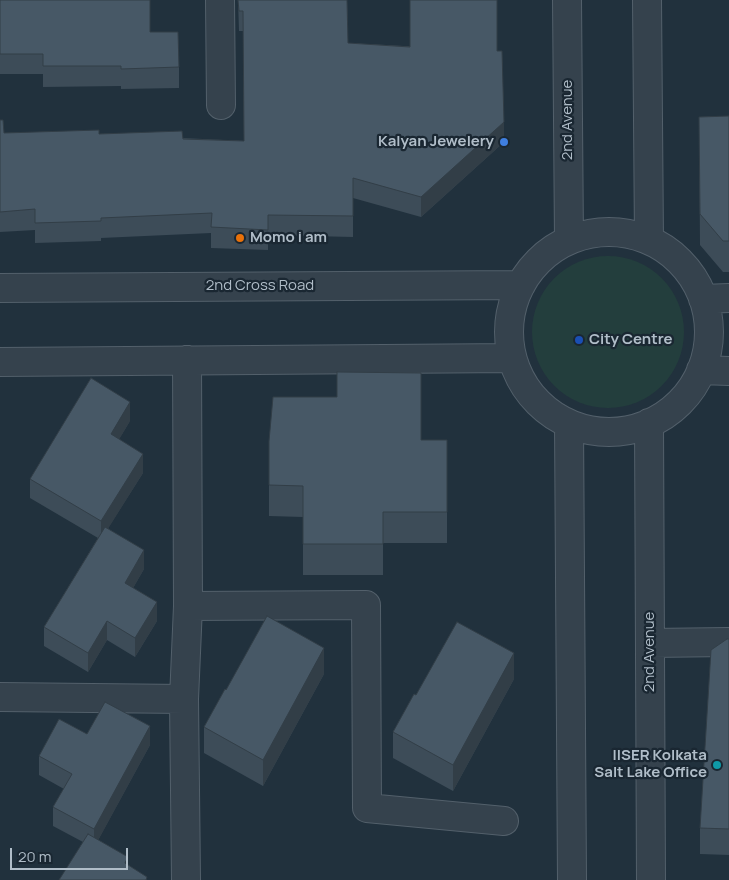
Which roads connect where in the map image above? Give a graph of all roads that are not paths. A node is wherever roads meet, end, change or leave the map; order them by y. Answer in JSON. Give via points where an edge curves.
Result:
{"nodes":[{"id":1,"x":220,"y":0,"type":"edge"},
{"id":2,"x":567,"y":0,"type":"edge"},
{"id":3,"x":647,"y":0,"type":"edge"},
{"id":4,"x":221,"y":105,"type":"dead end"},
{"id":5,"x":569,"y":240,"type":"junction"},
{"id":6,"x":649,"y":240,"type":"junction"},
{"id":7,"x":521,"y":285,"type":"junction"},
{"id":8,"x":0,"y":288,"type":"edge"},
{"id":9,"x":716,"y":299,"type":"edge"},
{"id":10,"x":512,"y":358,"type":"junction"},
{"id":11,"x":187,"y":360,"type":"junction"},
{"id":12,"x":0,"y":362,"type":"edge"},
{"id":13,"x":701,"y":370,"type":"junction"},
{"id":14,"x":729,"y":371,"type":"edge"},
{"id":15,"x":649,"y":423,"type":"junction"},
{"id":16,"x":569,"y":424,"type":"junction"},
{"id":17,"x":188,"y":606,"type":"junction"},
{"id":18,"x":729,"y":642,"type":"edge"},
{"id":19,"x":650,"y":643,"type":"junction"},
{"id":20,"x":0,"y":697,"type":"edge"},
{"id":21,"x":184,"y":699,"type":"junction"},
{"id":22,"x":504,"y":821,"type":"dead end"},
{"id":23,"x":186,"y":880,"type":"edge"},
{"id":24,"x":572,"y":880,"type":"edge"},
{"id":25,"x":651,"y":880,"type":"edge"}],
"edges":[{"from":1,"to":4,"type":"street"},
{"from":2,"to":5,"type":"street","name":"2nd Avenue"},
{"from":3,"to":6,"type":"street"},
{"from":5,"to":6,"type":"street","via":[[608,232]]},
{"from":5,"to":7,"type":"street","via":[[550,251],[533,267]]},
{"from":6,"to":9,"type":"street","via":[[672,254]]},
{"from":7,"to":8,"type":"street","name":"2nd Cross Road"},
{"from":7,"to":10,"type":"street","via":[[512,308],[508,333]]},
{"from":9,"to":13,"type":"street","via":[[708,322]]},
{"from":10,"to":11,"type":"street"},
{"from":10,"to":16,"type":"street","via":[[520,379],[533,398],[549,413]]},
{"from":11,"to":12,"type":"street"},
{"from":11,"to":17,"type":"street"},
{"from":13,"to":14,"type":"street"},
{"from":13,"to":15,"type":"street","via":[[688,392],[671,410]]},
{"from":15,"to":16,"type":"street","via":[[609,432]]},
{"from":15,"to":19,"type":"street","name":"2nd Avenue"},
{"from":16,"to":24,"type":"street"},
{"from":17,"to":21,"type":"street"},
{"from":17,"to":22,"type":"street","via":[[366,605],[367,808]]},
{"from":18,"to":19,"type":"street"},
{"from":19,"to":25,"type":"street","name":"2nd Avenue"},
{"from":20,"to":21,"type":"street"},
{"from":21,"to":23,"type":"street"}]}
